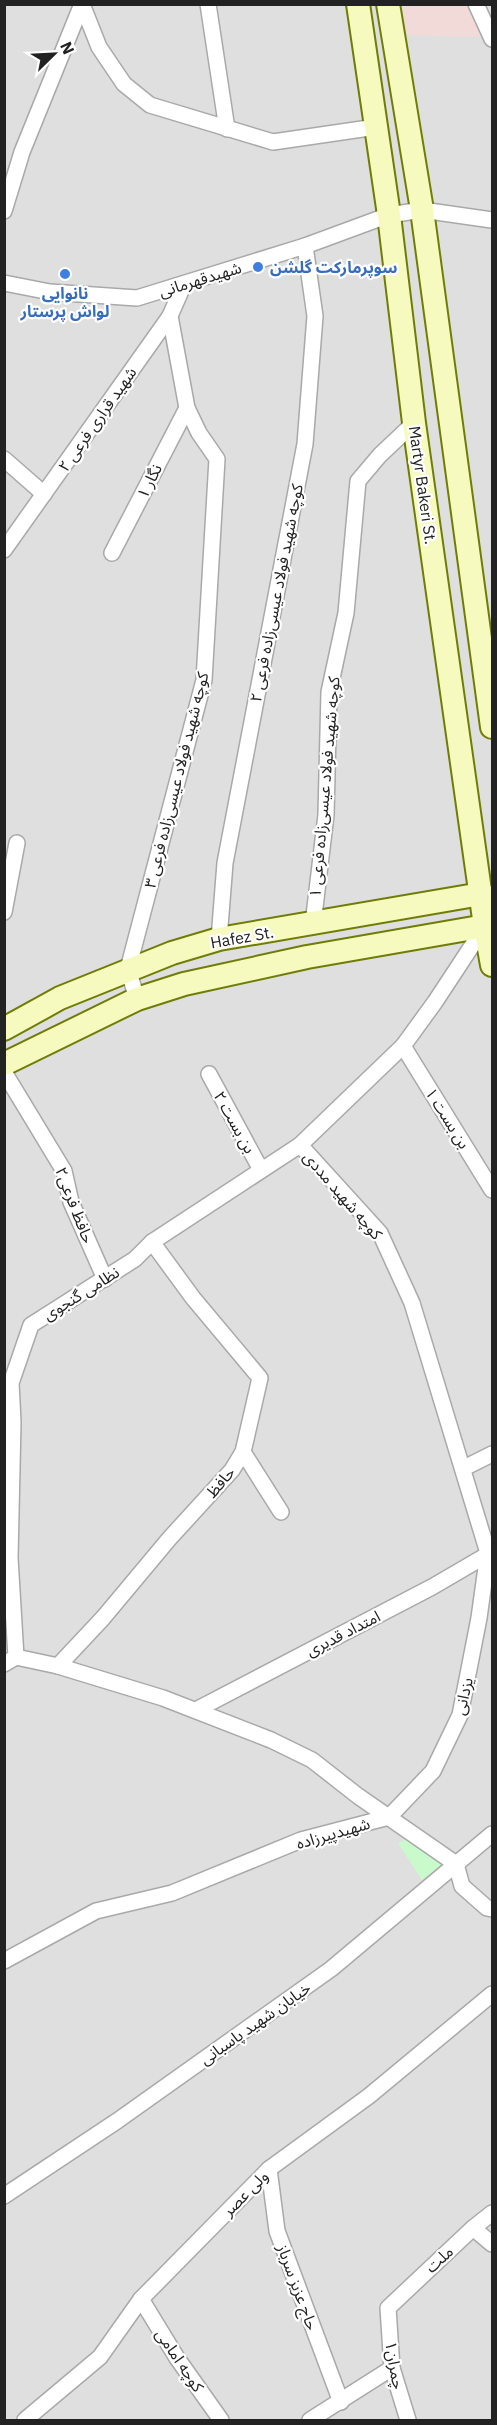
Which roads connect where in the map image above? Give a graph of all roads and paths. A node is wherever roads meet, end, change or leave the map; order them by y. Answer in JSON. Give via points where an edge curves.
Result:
{"nodes":[{"id":1,"x":82,"y":4,"type":"edge"},
{"id":2,"x":208,"y":4,"type":"edge"},
{"id":3,"x":358,"y":4,"type":"edge"},
{"id":4,"x":388,"y":4,"type":"edge"},
{"id":5,"x":477,"y":4,"type":"edge"},
{"id":6,"x":492,"y":39,"type":"edge"},
{"id":7,"x":376,"y":127,"type":"junction"},
{"id":8,"x":227,"y":129,"type":"junction"},
{"id":9,"x":422,"y":210,"type":"junction"},
{"id":10,"x":4,"y":211,"type":"edge"},
{"id":11,"x":389,"y":215,"type":"junction"},
{"id":12,"x":492,"y":220,"type":"edge"},
{"id":13,"x":305,"y":246,"type":"junction"},
{"id":14,"x":4,"y":284,"type":"edge"},
{"id":15,"x":184,"y":284,"type":"junction"},
{"id":16,"x":170,"y":316,"type":"junction"},
{"id":17,"x":187,"y":408,"type":"junction"},
{"id":18,"x":414,"y":423,"type":"junction"},
{"id":19,"x":4,"y":459,"type":"edge"},
{"id":20,"x":44,"y":494,"type":"junction"},
{"id":21,"x":4,"y":550,"type":"edge"},
{"id":22,"x":112,"y":553,"type":"dead end"},
{"id":23,"x":492,"y":727,"type":"edge"},
{"id":24,"x":17,"y":843,"type":"dead end"},
{"id":25,"x":487,"y":896,"type":"edge"},
{"id":26,"x":4,"y":912,"type":"edge"},
{"id":27,"x":313,"y":924,"type":"junction"},
{"id":28,"x":489,"y":924,"type":"edge"},
{"id":29,"x":219,"y":939,"type":"junction"},
{"id":30,"x":492,"y":965,"type":"edge"},
{"id":31,"x":128,"y":969,"type":"junction"},
{"id":32,"x":137,"y":999,"type":"junction"},
{"id":33,"x":4,"y":1029,"type":"edge"},
{"id":34,"x":403,"y":1046,"type":"junction"},
{"id":35,"x":4,"y":1064,"type":"edge"},
{"id":36,"x":4,"y":1072,"type":"edge"},
{"id":37,"x":208,"y":1074,"type":"dead end"},
{"id":38,"x":300,"y":1145,"type":"junction"},
{"id":39,"x":261,"y":1170,"type":"junction"},
{"id":40,"x":492,"y":1190,"type":"edge"},
{"id":41,"x":152,"y":1242,"type":"junction"},
{"id":42,"x":105,"y":1279,"type":"junction"},
{"id":43,"x":8,"y":1385,"type":"edge"},
{"id":44,"x":243,"y":1452,"type":"junction"},
{"id":45,"x":492,"y":1454,"type":"edge"},
{"id":46,"x":464,"y":1468,"type":"junction"},
{"id":47,"x":281,"y":1512,"type":"dead end"},
{"id":48,"x":490,"y":1552,"type":"edge"},
{"id":49,"x":10,"y":1660,"type":"edge"},
{"id":50,"x":58,"y":1666,"type":"junction"},
{"id":51,"x":196,"y":1710,"type":"junction"},
{"id":52,"x":389,"y":1817,"type":"junction"},
{"id":53,"x":492,"y":1834,"type":"edge"},
{"id":54,"x":456,"y":1864,"type":"junction"},
{"id":55,"x":492,"y":1909,"type":"edge"},
{"id":56,"x":4,"y":1960,"type":"edge"},
{"id":57,"x":492,"y":1994,"type":"edge"},
{"id":58,"x":269,"y":2169,"type":"junction"},
{"id":59,"x":4,"y":2196,"type":"edge"},
{"id":60,"x":492,"y":2213,"type":"edge"},
{"id":61,"x":473,"y":2228,"type":"junction"},
{"id":62,"x":492,"y":2244,"type":"edge"},
{"id":63,"x":141,"y":2299,"type":"junction"},
{"id":64,"x":388,"y":2308,"type":"joint"},
{"id":65,"x":392,"y":2368,"type":"junction"},
{"id":66,"x":341,"y":2402,"type":"junction"},
{"id":67,"x":25,"y":2421,"type":"edge"},
{"id":68,"x":221,"y":2421,"type":"edge"},
{"id":69,"x":310,"y":2421,"type":"edge"},
{"id":70,"x":408,"y":2421,"type":"edge"}],
"edges":[{"from":1,"to":8,"type":"street","via":[[99,47],[124,84],[150,105]]},
{"from":1,"to":10,"type":"street","via":[[22,152]]},
{"from":2,"to":8,"type":"street"},
{"from":3,"to":7,"type":"main road","name":"Martyr Bakeri St."},
{"from":4,"to":9,"type":"main road"},
{"from":5,"to":6,"type":"street"},
{"from":7,"to":8,"type":"street","via":[[273,142]]},
{"from":7,"to":11,"type":"main road","name":"Martyr Bakeri St."},
{"from":9,"to":11,"type":"street","name":"شهیدقهرمانی"},
{"from":9,"to":12,"type":"street","name":"شهیدقهرمانی"},
{"from":9,"to":23,"type":"main road"},
{"from":11,"to":13,"type":"street","name":"شهیدقهرمانی"},
{"from":11,"to":18,"type":"main road","name":"Martyr Bakeri St."},
{"from":13,"to":15,"type":"street","name":"شهیدقهرمانی"},
{"from":13,"to":29,"type":"street","name":"کوچه شهید فولاد عیسی‌زاده فرعی ۲","via":[[315,316],[305,444],[225,863]]},
{"from":14,"to":15,"type":"street","name":"شهیدقهرمانی","via":[[50,292],[137,298]]},
{"from":15,"to":16,"type":"street","name":"شهید قراری فرعی ۲"},
{"from":16,"to":17,"type":"street","name":"کوچه شهید فولاد عیسی‌زاده فرعی ۳"},
{"from":16,"to":20,"type":"street","name":"شهید قراری فرعی ۲"},
{"from":17,"to":22,"type":"street","name":"نگار ۱"},
{"from":17,"to":31,"type":"street","name":"کوچه شهید فولاد عیسی‌زاده فرعی ۳","via":[[217,459],[204,680]]},
{"from":18,"to":25,"type":"main road","name":"Martyr Bakeri St."},
{"from":18,"to":27,"type":"street","name":"کوچه شهید فولاد عیسی‌زاده فرعی ۱","via":[[358,481],[346,613],[329,692],[326,815]]},
{"from":19,"to":20,"type":"street"},
{"from":20,"to":21,"type":"street","name":"شهید قراری فرعی ۲"},
{"from":24,"to":26,"type":"street"},
{"from":25,"to":27,"type":"main road","name":"Hafez St."},
{"from":25,"to":28,"type":"main road","name":"Martyr Bakeri St."},
{"from":27,"to":29,"type":"main road","name":"Hafez St."},
{"from":28,"to":30,"type":"main road","name":"Martyr Bakeri St."},
{"from":28,"to":32,"type":"main road","name":"Hafez St.","via":[[307,957],[184,984]]},
{"from":28,"to":34,"type":"street","name":"کوچه شهید مددی"},
{"from":29,"to":31,"type":"main road","name":"Hafez St."},
{"from":31,"to":32,"type":"street"},
{"from":31,"to":33,"type":"main road","name":"Hafez St.","via":[[60,998]]},
{"from":32,"to":35,"type":"main road","name":"Hafez St."},
{"from":34,"to":38,"type":"street","name":"کوچه شهید مددی"},
{"from":34,"to":40,"type":"street","name":"بن بست ۱"},
{"from":36,"to":42,"type":"street","name":"حافظ فرعی۲","via":[[64,1171],[71,1202]]},
{"from":37,"to":39,"type":"street","name":"بن بست ۲"},
{"from":38,"to":39,"type":"street","name":"نظامی گنجوی"},
{"from":38,"to":46,"type":"street","name":"کوچه شهید مددی","via":[[381,1233],[412,1303]]},
{"from":39,"to":41,"type":"street","name":"نظامی گنجوی"},
{"from":41,"to":42,"type":"street","name":"نظامی گنجوی","via":[[135,1260]]},
{"from":41,"to":44,"type":"street","name":"حافظ","via":[[260,1378]]},
{"from":42,"to":43,"type":"street","name":"نظامی گنجوی","via":[[31,1325]]},
{"from":43,"to":49,"type":"street","name":"نظامی گنجوی","via":[[13,1422]]},
{"from":44,"to":47,"type":"street"},
{"from":44,"to":50,"type":"street","name":"حافظ","via":[[232,1470]]},
{"from":45,"to":46,"type":"street"},
{"from":46,"to":48,"type":"street","name":"کوچه شهید مددی"},
{"from":48,"to":51,"type":"street","name":"امتداد قدیری","via":[[432,1587]]},
{"from":48,"to":52,"type":"street","name":"یزدانی","via":[[460,1715],[433,1771]]},
{"from":49,"to":50,"type":"street"},
{"from":50,"to":51,"type":"street","name":"شهیدپیرزاده"},
{"from":51,"to":52,"type":"street","name":"شهیدپیرزاده","via":[[312,1760]]},
{"from":52,"to":54,"type":"street"},
{"from":52,"to":56,"type":"street","name":"شهیدپیرزاده","via":[[301,1840],[172,1893],[96,1911]]},
{"from":53,"to":54,"type":"street","name":"خیابان شهید پاسبانی"},
{"from":54,"to":55,"type":"street","via":[[462,1887]]},
{"from":54,"to":59,"type":"street","name":"خیابان شهید پاسبانی","via":[[331,1969]]},
{"from":57,"to":58,"type":"street","name":"ولی عصر","via":[[369,2096]]},
{"from":58,"to":63,"type":"street","name":"ولی عصر"},
{"from":58,"to":66,"type":"street","name":"حاج عزیز سرباز","via":[[277,2231]]},
{"from":60,"to":61,"type":"street","name":"ملت"},
{"from":61,"to":62,"type":"street"},
{"from":61,"to":64,"type":"street","name":"ملت"},
{"from":63,"to":67,"type":"street","name":"ولی عصر","via":[[100,2357]]},
{"from":63,"to":68,"type":"street","name":"کوچه امامی"},
{"from":64,"to":65,"type":"street","name":"چمران۱"},
{"from":65,"to":66,"type":"street"},
{"from":65,"to":70,"type":"street","name":"چمران۱"},
{"from":66,"to":69,"type":"street"}]}
